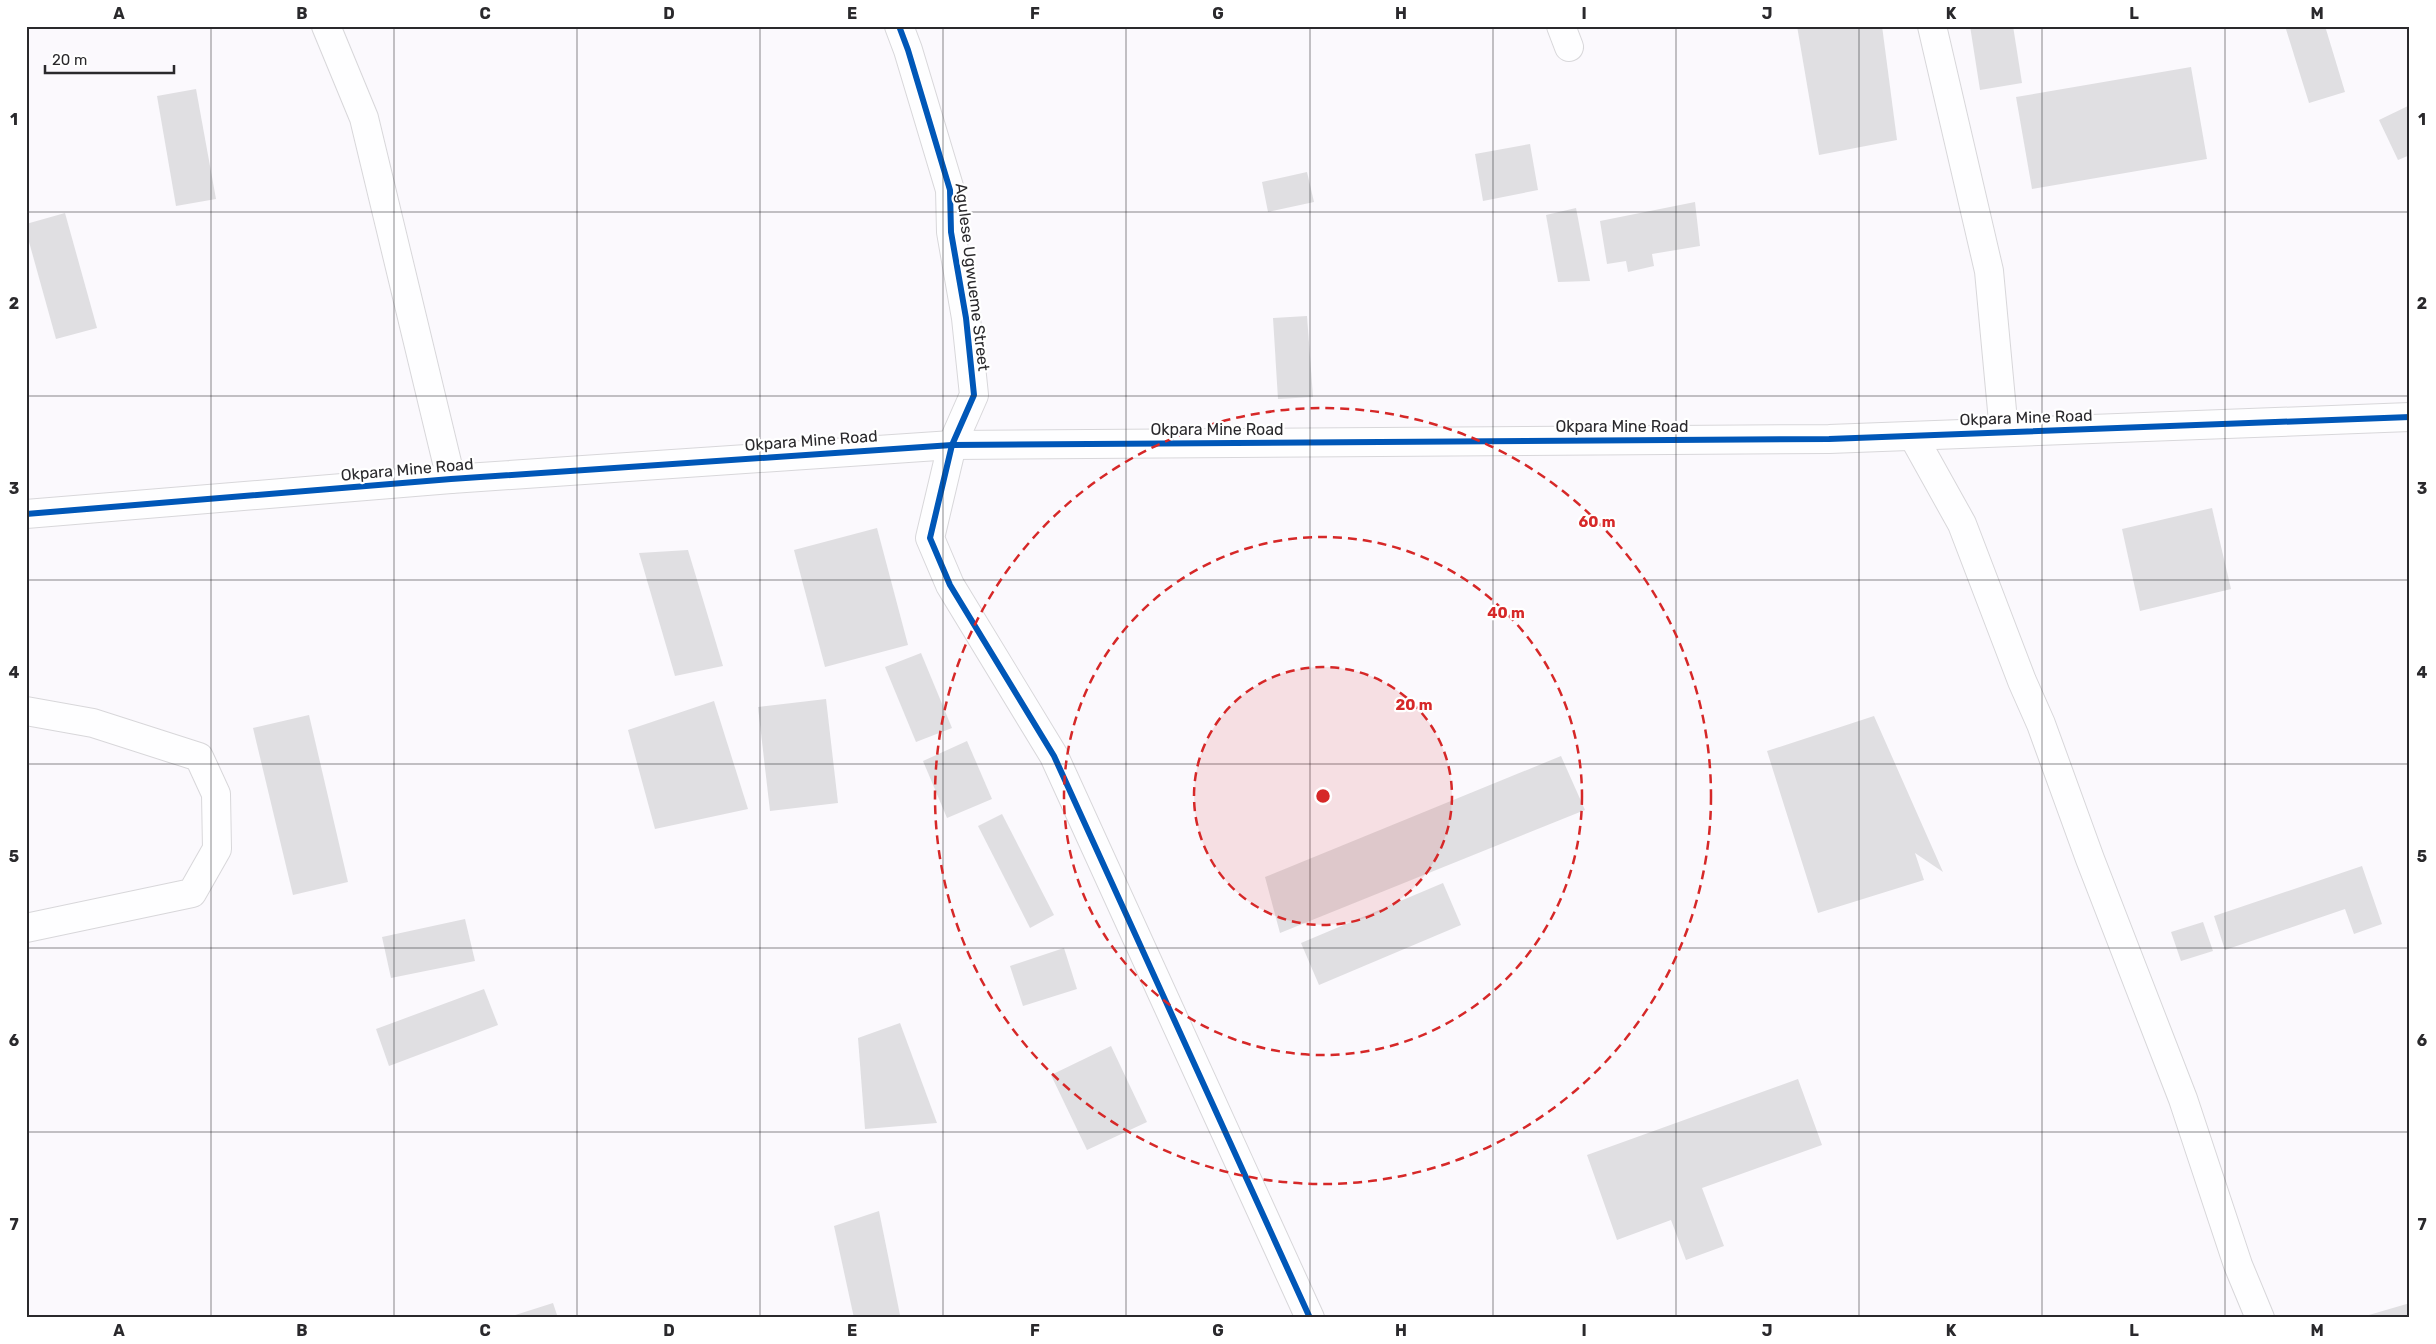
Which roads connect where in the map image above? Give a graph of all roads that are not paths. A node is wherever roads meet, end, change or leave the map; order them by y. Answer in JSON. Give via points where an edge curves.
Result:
{"nodes":[{"id":1,"x":326,"y":26,"type":"edge"},
{"id":2,"x":898,"y":26,"type":"edge"},
{"id":3,"x":1932,"y":26,"type":"edge"},
{"id":4,"x":2410,"y":417,"type":"edge"},
{"id":5,"x":2004,"y":432,"type":"junction"},
{"id":6,"x":1913,"y":436,"type":"junction"},
{"id":7,"x":952,"y":445,"type":"junction"},
{"id":8,"x":451,"y":479,"type":"junction"},
{"id":9,"x":26,"y":514,"type":"edge"},
{"id":10,"x":26,"y":712,"type":"edge"},
{"id":11,"x":26,"y":928,"type":"edge"},
{"id":12,"x":1310,"y":1318,"type":"edge"},
{"id":13,"x":2260,"y":1318,"type":"edge"}],
"edges":[{"from":1,"to":8,"type":"street","via":[[364,118]]},
{"from":2,"to":7,"type":"street","name":"Agulese Ugwueme Street","via":[[950,190],[951,232],[966,318],[974,395]]},
{"from":3,"to":5,"type":"street","via":[[1989,271]]},
{"from":4,"to":5,"type":"street","name":"Okpara Mine Road"},
{"from":5,"to":6,"type":"street","name":"Okpara Mine Road"},
{"from":6,"to":7,"type":"street","name":"Okpara Mine Road"},
{"from":6,"to":13,"type":"street","via":[[1962,524],[2022,681],[2042,724],[2090,859],[2180,1090],[2238,1265]]},
{"from":7,"to":8,"type":"street","name":"Okpara Mine Road"},
{"from":7,"to":12,"type":"street","name":"Agulese Ugwueme Street","via":[[930,538],[950,585],[1054,756]]},
{"from":8,"to":9,"type":"street","name":"Okpara Mine Road"},
{"from":10,"to":11,"type":"street","via":[[93,722],[199,757],[216,794],[217,850],[192,894]]}]}
